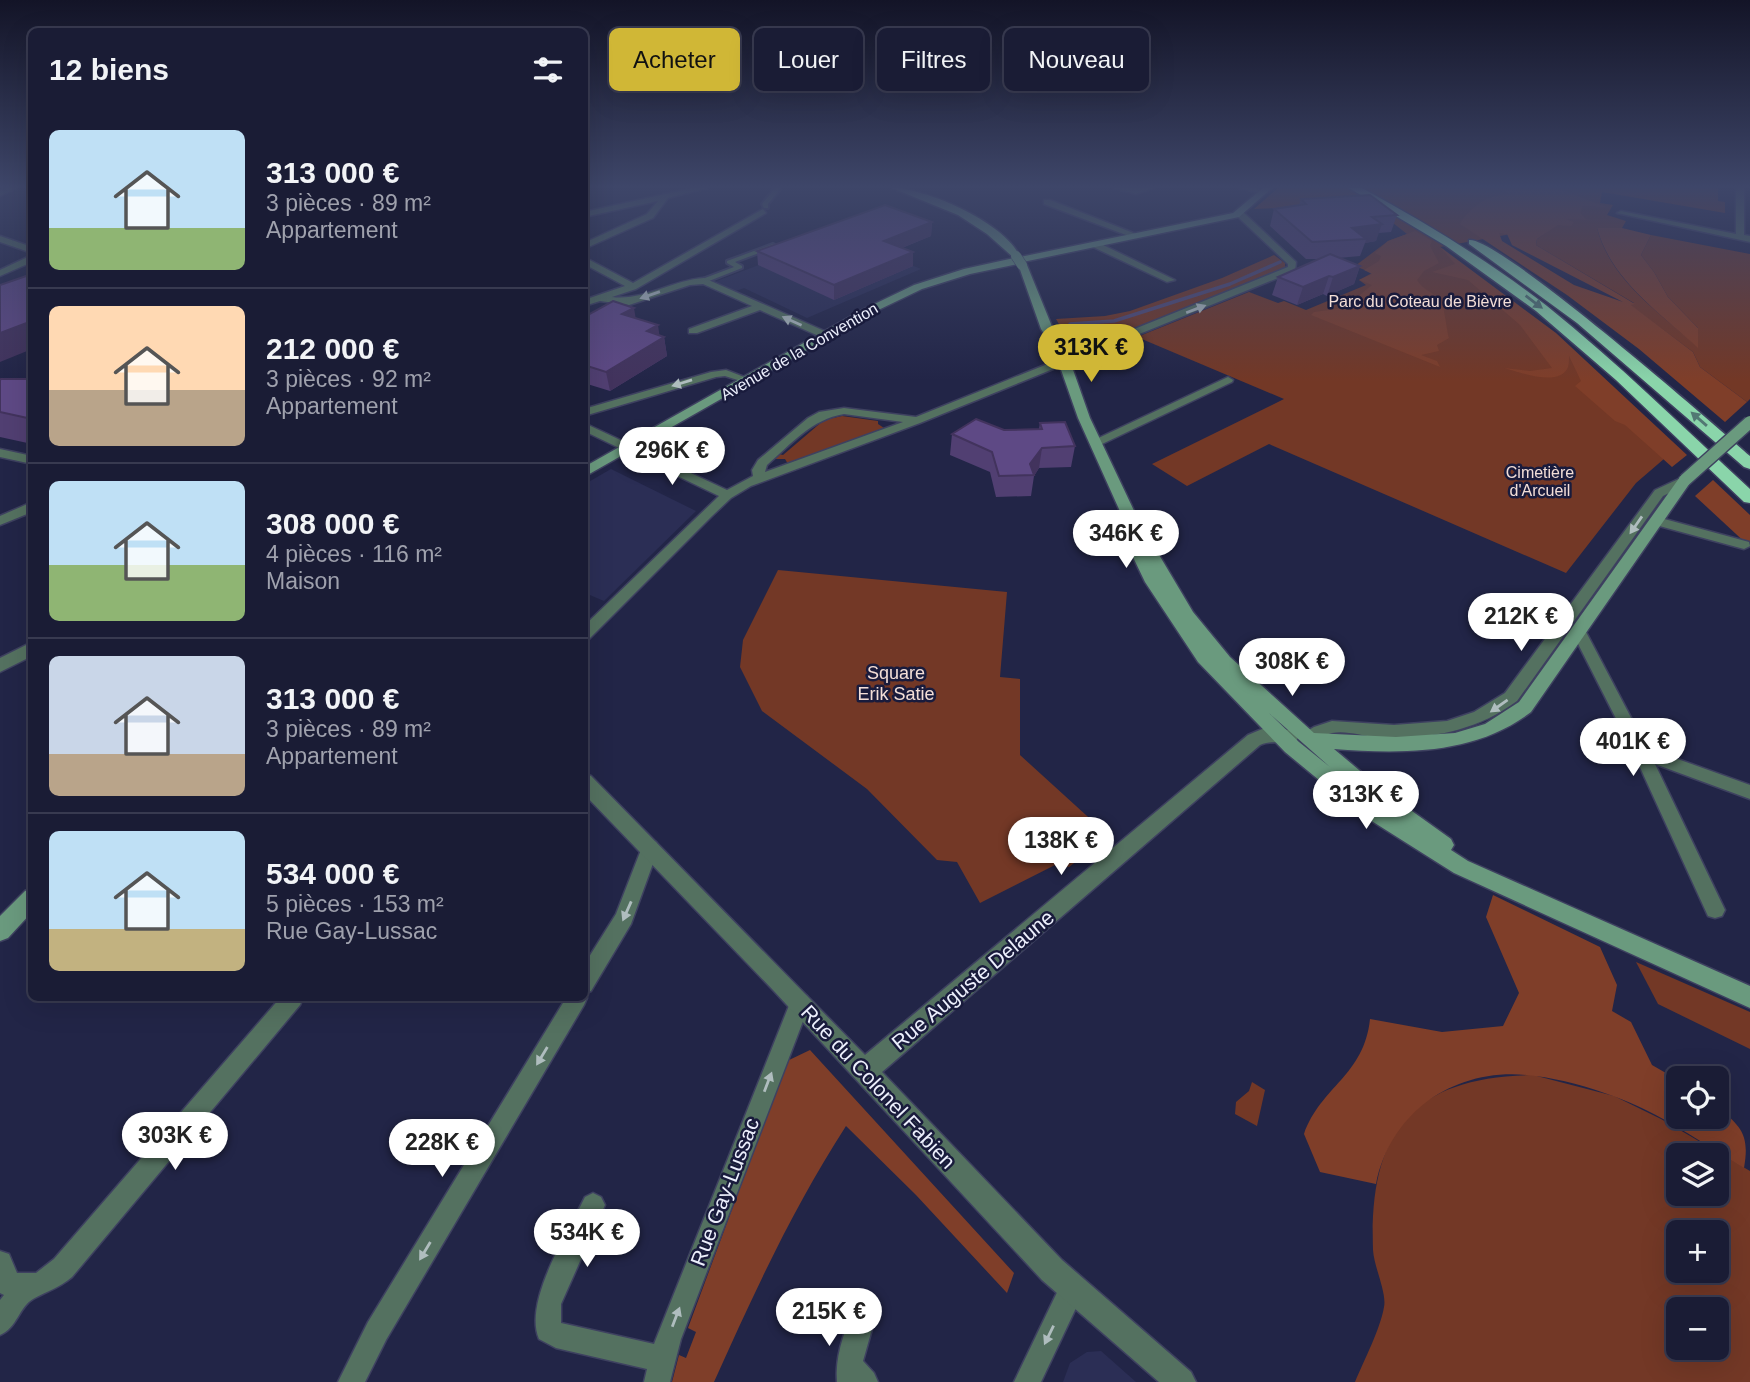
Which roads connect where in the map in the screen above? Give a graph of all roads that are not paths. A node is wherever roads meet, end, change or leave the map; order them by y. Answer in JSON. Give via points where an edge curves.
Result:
{"nodes":[{"id":1,"x":691,"y":252,"type":"edge"},
{"id":2,"x":755,"y":252,"type":"edge"},
{"id":3,"x":1012,"y":252,"type":"edge"},
{"id":4,"x":1059,"y":252,"type":"edge"},
{"id":5,"x":1111,"y":252,"type":"edge"},
{"id":6,"x":1281,"y":252,"type":"edge"},
{"id":7,"x":1477,"y":252,"type":"edge"},
{"id":8,"x":1482,"y":252,"type":"edge"},
{"id":9,"x":28,"y":260,"type":"edge"},
{"id":10,"x":588,"y":262,"type":"edge"},
{"id":11,"x":0,"y":273,"type":"edge"},
{"id":12,"x":701,"y":281,"type":"junction"},
{"id":13,"x":1170,"y":281,"type":"dead end"},
{"id":14,"x":632,"y":287,"type":"junction"},
{"id":15,"x":600,"y":298,"type":"junction"},
{"id":16,"x":613,"y":300,"type":"junction"},
{"id":17,"x":588,"y":302,"type":"edge"},
{"id":18,"x":760,"y":307,"type":"junction"},
{"id":19,"x":594,"y":313,"type":"edge"},
{"id":20,"x":692,"y":331,"type":"dead end"},
{"id":21,"x":825,"y":335,"type":"junction"},
{"id":22,"x":1058,"y":363,"type":"junction"},
{"id":23,"x":747,"y":380,"type":"junction"},
{"id":24,"x":1228,"y":380,"type":"dead end"},
{"id":25,"x":588,"y":412,"type":"edge"},
{"id":26,"x":916,"y":421,"type":"junction"},
{"id":27,"x":1750,"y":422,"type":"edge"},
{"id":28,"x":588,"y":428,"type":"edge"},
{"id":29,"x":1096,"y":442,"type":"junction"},
{"id":30,"x":629,"y":448,"type":"junction"},
{"id":31,"x":0,"y":453,"type":"edge"},
{"id":32,"x":28,"y":459,"type":"edge"},
{"id":33,"x":1750,"y":464,"type":"edge"},
{"id":34,"x":588,"y":471,"type":"edge"},
{"id":35,"x":760,"y":478,"type":"junction"},
{"id":36,"x":1685,"y":480,"type":"junction"},
{"id":37,"x":727,"y":495,"type":"junction"},
{"id":38,"x":1750,"y":498,"type":"edge"},
{"id":39,"x":28,"y":508,"type":"edge"},
{"id":40,"x":1657,"y":521,"type":"junction"},
{"id":41,"x":0,"y":522,"type":"edge"},
{"id":42,"x":1139,"y":538,"type":"junction"},
{"id":43,"x":1744,"y":545,"type":"dead end"},
{"id":44,"x":588,"y":631,"type":"edge"},
{"id":45,"x":1579,"y":632,"type":"junction"},
{"id":46,"x":28,"y":650,"type":"edge"},
{"id":47,"x":0,"y":666,"type":"edge"},
{"id":48,"x":1278,"y":734,"type":"junction"},
{"id":49,"x":1308,"y":738,"type":"junction"},
{"id":50,"x":1642,"y":752,"type":"junction"},
{"id":51,"x":588,"y":785,"type":"edge"},
{"id":52,"x":1750,"y":793,"type":"edge"},
{"id":53,"x":650,"y":847,"type":"junction"},
{"id":54,"x":1486,"y":876,"type":"junction"},
{"id":55,"x":28,"y":901,"type":"edge"},
{"id":56,"x":1714,"y":910,"type":"dead end"},
{"id":57,"x":0,"y":931,"type":"edge"},
{"id":58,"x":588,"y":977,"type":"edge"},
{"id":59,"x":1750,"y":998,"type":"edge"},
{"id":60,"x":290,"y":1001,"type":"edge"},
{"id":61,"x":575,"y":1001,"type":"edge"},
{"id":62,"x":800,"y":1003,"type":"junction"},
{"id":63,"x":864,"y":1072,"type":"junction"},
{"id":64,"x":593,"y":1205,"type":"dead end"},
{"id":65,"x":0,"y":1262,"type":"edge"},
{"id":66,"x":24,"y":1289,"type":"junction"},
{"id":67,"x":1072,"y":1289,"type":"junction"},
{"id":68,"x":0,"y":1322,"type":"edge"},
{"id":69,"x":861,"y":1322,"type":"dead end"},
{"id":70,"x":659,"y":1371,"type":"edge"},
{"id":71,"x":855,"y":1376,"type":"edge"},
{"id":72,"x":351,"y":1382,"type":"edge"},
{"id":73,"x":1027,"y":1382,"type":"edge"},
{"id":74,"x":1181,"y":1382,"type":"edge"}],
"edges":[{"from":1,"to":14,"type":"street"},
{"from":2,"to":12,"type":"street","via":[[729,262],[740,267]]},
{"from":3,"to":22,"type":"main road","via":[[1044,324],[1045,343]]},
{"from":4,"to":21,"type":"main road","name":"Avenue de la Convention","via":[[968,271],[904,292]]},
{"from":5,"to":13,"type":"street"},
{"from":22,"to":6,"type":"street","one_way":true,"via":[[1292,269]]},
{"from":7,"to":38,"type":"highway","one_way":true},
{"from":33,"to":8,"type":"highway","one_way":true,"via":[[1599,332],[1540,287]]},
{"from":9,"to":11,"type":"street"},
{"from":10,"to":14,"type":"street"},
{"from":12,"to":16,"type":"street","one_way":true,"via":[[633,301]]},
{"from":12,"to":18,"type":"street"},
{"from":14,"to":15,"type":"street"},
{"from":14,"to":16,"type":"street"},
{"from":15,"to":16,"type":"street"},
{"from":15,"to":17,"type":"street"},
{"from":16,"to":19,"type":"street"},
{"from":18,"to":20,"type":"street"},
{"from":21,"to":18,"type":"street","one_way":true},
{"from":21,"to":23,"type":"main road","name":"Avenue de la Convention"},
{"from":22,"to":26,"type":"street"},
{"from":22,"to":29,"type":"main road","via":[[1070,400]]},
{"from":23,"to":25,"type":"street","one_way":true,"via":[[715,373]]},
{"from":23,"to":30,"type":"main road","name":"Avenue de la Convention"},
{"from":24,"to":29,"type":"street"},
{"from":26,"to":35,"type":"street"},
{"from":26,"to":35,"type":"street","via":[[844,411],[817,416],[762,463]]},
{"from":27,"to":36,"type":"main road","bridge":true},
{"from":28,"to":30,"type":"street"},
{"from":29,"to":42,"type":"main road"},
{"from":30,"to":34,"type":"main road","name":"Avenue de la Convention"},
{"from":30,"to":37,"type":"street"},
{"from":31,"to":32,"type":"street"},
{"from":35,"to":37,"type":"street"},
{"from":36,"to":40,"type":"main road"},
{"from":36,"to":49,"type":"street","one_way":true,"via":[[1659,493],[1511,697],[1498,708],[1471,722],[1436,730],[1331,727]]},
{"from":37,"to":44,"type":"street"},
{"from":39,"to":41,"type":"street"},
{"from":40,"to":43,"type":"street"},
{"from":40,"to":45,"type":"main road"},
{"from":42,"to":48,"type":"main road","via":[[1144,566],[1184,631],[1223,679]]},
{"from":42,"to":49,"type":"main road","via":[[1206,641]]},
{"from":45,"to":49,"type":"main road","via":[[1525,707],[1474,736],[1417,744],[1331,743]]},
{"from":45,"to":50,"type":"street"},
{"from":46,"to":47,"type":"street"},
{"from":48,"to":49,"type":"street"},
{"from":48,"to":54,"type":"main road","via":[[1366,807],[1461,867]]},
{"from":48,"to":63,"type":"street","name":"Rue Auguste Delaune","via":[[1259,737],[1245,747]]},
{"from":49,"to":54,"type":"main road","via":[[1377,796]]},
{"from":50,"to":52,"type":"street"},
{"from":50,"to":56,"type":"street"},
{"from":51,"to":53,"type":"street","name":"Rue du Colonel Fabien"},
{"from":53,"to":58,"type":"street","one_way":true,"via":[[624,918]]},
{"from":53,"to":62,"type":"street","name":"Rue du Colonel Fabien"},
{"from":54,"to":59,"type":"main road"},
{"from":55,"to":57,"type":"main road"},
{"from":60,"to":66,"type":"street","via":[[63,1268],[49,1281]]},
{"from":61,"to":72,"type":"street","one_way":true},
{"from":62,"to":63,"type":"street","name":"Rue du Colonel Fabien"},
{"from":70,"to":62,"type":"street","name":"Rue Gay-Lussac","one_way":true},
{"from":63,"to":67,"type":"street","name":"Rue du Colonel Fabien"},
{"from":64,"to":70,"type":"street","via":[[553,1291],[548,1330]]},
{"from":65,"to":66,"type":"street","via":[[9,1284]]},
{"from":66,"to":68,"type":"street"},
{"from":67,"to":73,"type":"street","one_way":true},
{"from":67,"to":74,"type":"street","name":"Rue du Colonel Fabien"},
{"from":69,"to":71,"type":"street"}]}
